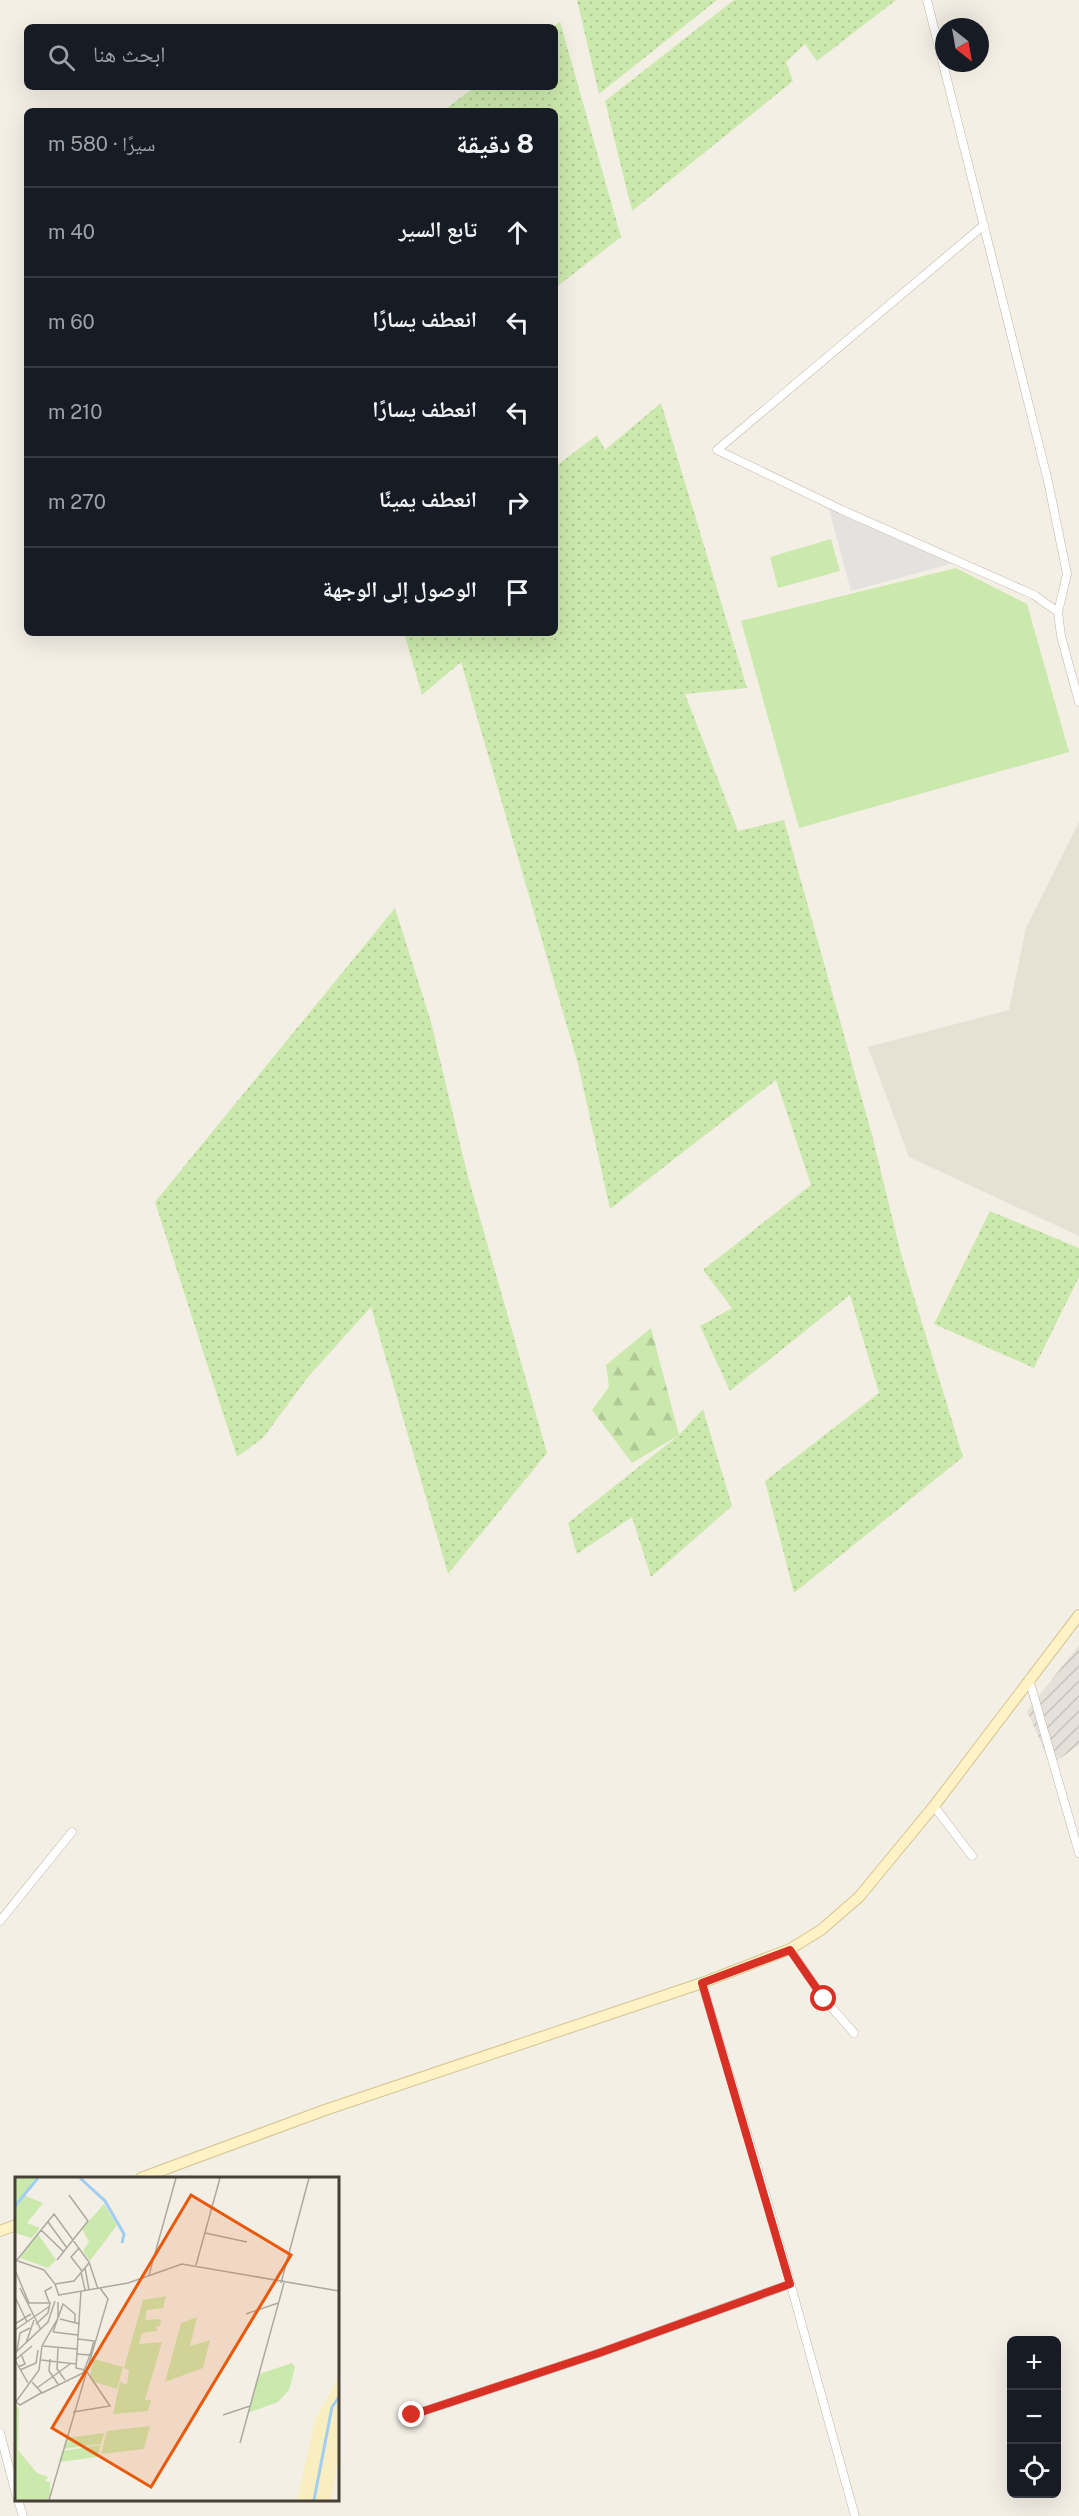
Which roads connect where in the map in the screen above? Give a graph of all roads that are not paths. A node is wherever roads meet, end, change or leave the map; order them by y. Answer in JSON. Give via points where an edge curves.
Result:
{"nodes":[{"id":1,"x":927,"y":0,"type":"edge"},
{"id":2,"x":984,"y":225,"type":"junction"},
{"id":3,"x":1058,"y":612,"type":"junction"},
{"id":4,"x":1078,"y":691,"type":"edge"},
{"id":5,"x":1079,"y":702,"type":"edge"},
{"id":6,"x":1079,"y":1615,"type":"edge"},
{"id":7,"x":1029,"y":1678,"type":"junction"},
{"id":8,"x":934,"y":1806,"type":"junction"},
{"id":9,"x":72,"y":1832,"type":"dead end"},
{"id":10,"x":1079,"y":1853,"type":"edge"},
{"id":11,"x":972,"y":1856,"type":"dead end"},
{"id":12,"x":0,"y":1921,"type":"edge"},
{"id":13,"x":790,"y":1950,"type":"junction"},
{"id":14,"x":702,"y":1983,"type":"junction"},
{"id":15,"x":854,"y":2033,"type":"dead end"},
{"id":16,"x":144,"y":2177,"type":"edge"},
{"id":17,"x":15,"y":2225,"type":"edge"},
{"id":18,"x":0,"y":2231,"type":"edge"},
{"id":19,"x":790,"y":2284,"type":"junction"},
{"id":20,"x":412,"y":2415,"type":"dead end"},
{"id":21,"x":0,"y":2433,"type":"edge"},
{"id":22,"x":15,"y":2490,"type":"edge"},
{"id":23,"x":19,"y":2501,"type":"edge"},
{"id":24,"x":23,"y":2516,"type":"edge"},
{"id":25,"x":855,"y":2516,"type":"edge"}],
"edges":[{"from":1,"to":2,"type":"street"},
{"from":2,"to":3,"type":"street","via":[[1066,562],[1066,585]]},
{"from":2,"to":3,"type":"street","via":[[717,450],[1034,595]]},
{"from":3,"to":4,"type":"street"},
{"from":4,"to":5,"type":"street"},
{"from":6,"to":7,"type":"main road"},
{"from":7,"to":8,"type":"main road"},
{"from":7,"to":10,"type":"street"},
{"from":8,"to":11,"type":"street"},
{"from":8,"to":13,"type":"main road","via":[[852,1905]]},
{"from":9,"to":12,"type":"street"},
{"from":13,"to":14,"type":"main road"},
{"from":13,"to":15,"type":"street"},
{"from":14,"to":16,"type":"main road","via":[[325,2110]]},
{"from":14,"to":19,"type":"street"},
{"from":17,"to":18,"type":"main road"},
{"from":19,"to":20,"type":"street"},
{"from":19,"to":25,"type":"street"},
{"from":21,"to":22,"type":"street"},
{"from":23,"to":24,"type":"street"}]}
